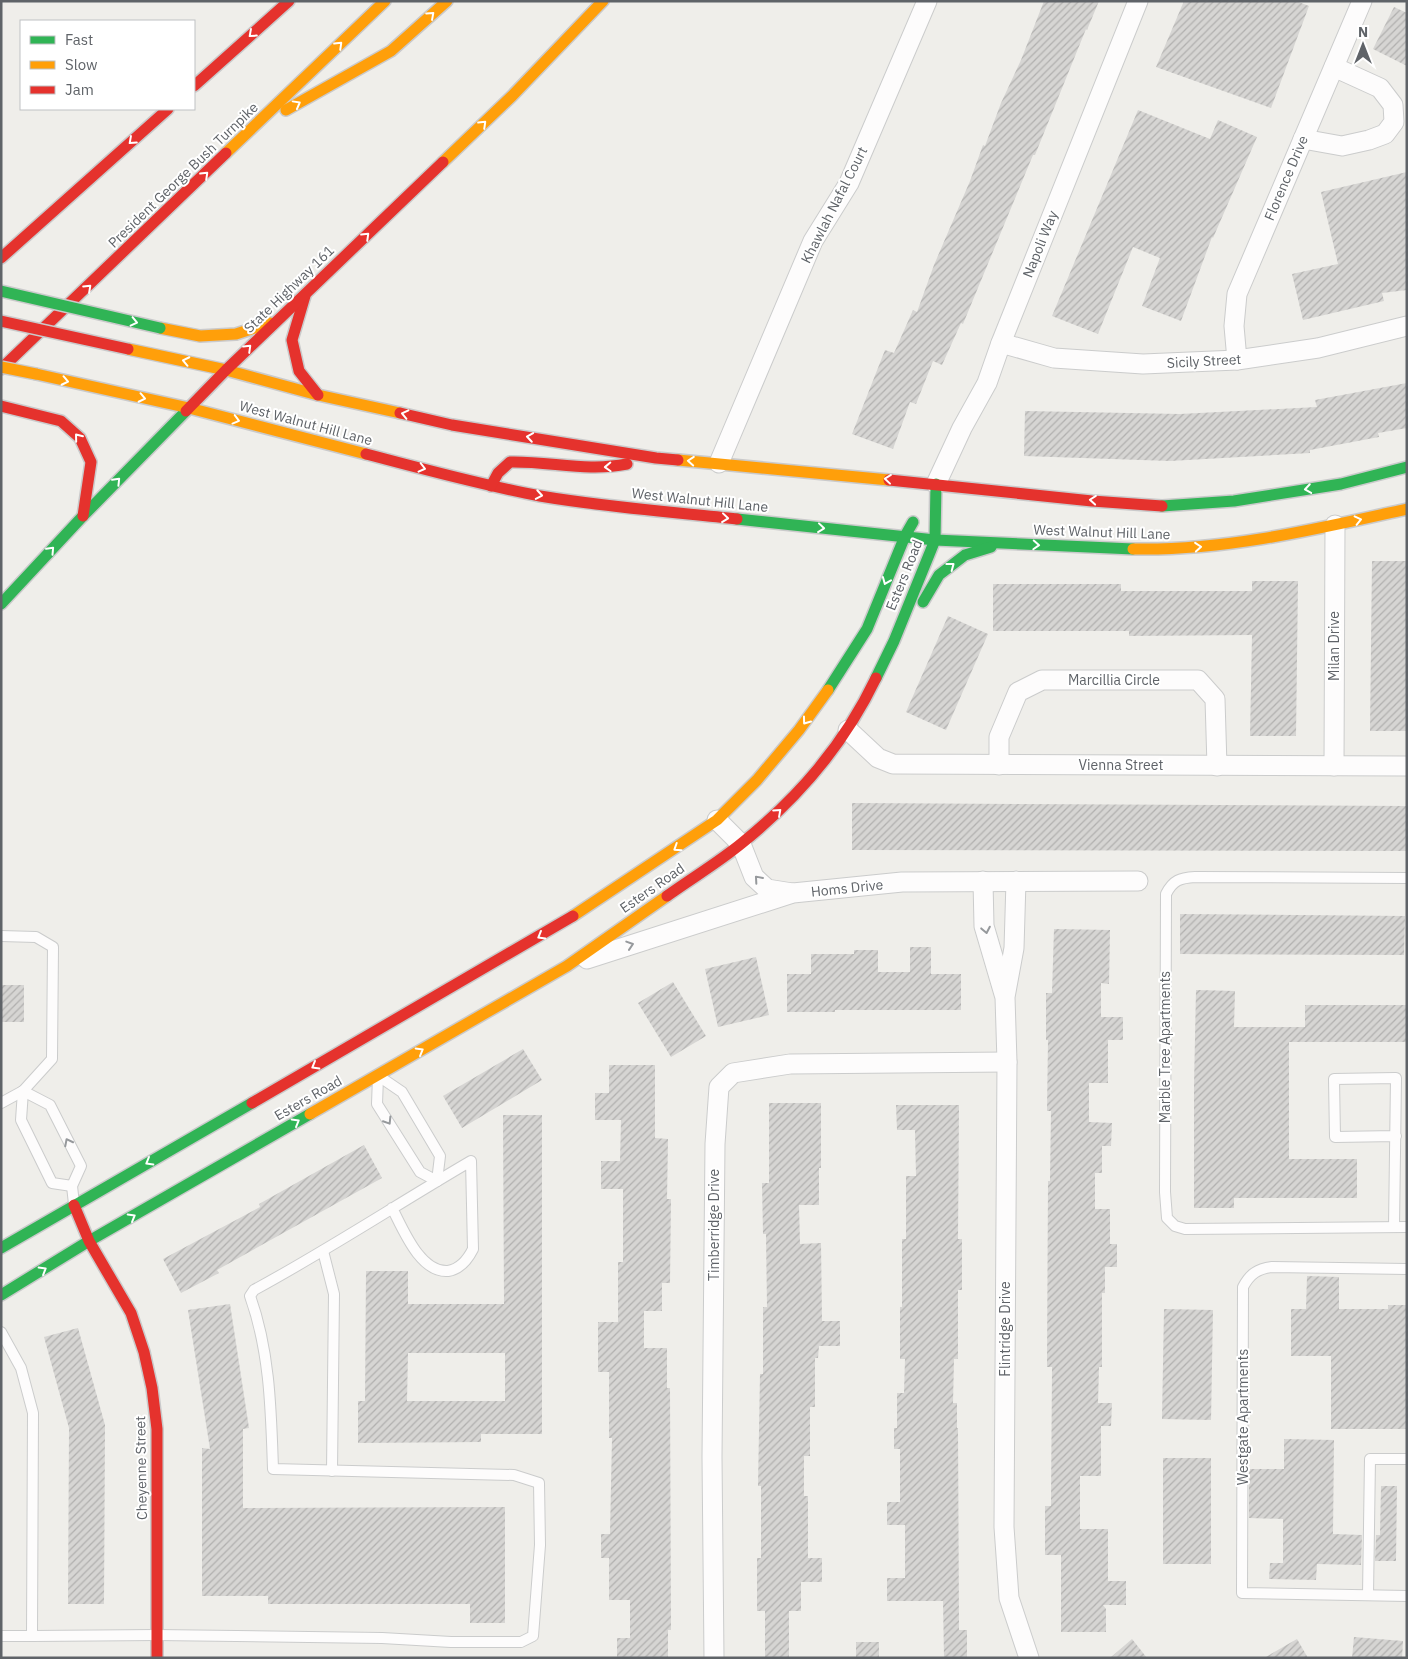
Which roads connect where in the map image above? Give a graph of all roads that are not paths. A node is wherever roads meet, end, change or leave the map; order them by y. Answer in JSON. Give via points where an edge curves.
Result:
{"nodes":[{"id":1,"x":289,"y":1,"type":"edge"},
{"id":2,"x":385,"y":1,"type":"edge"},
{"id":3,"x":447,"y":1,"type":"edge"},
{"id":4,"x":603,"y":1,"type":"edge"},
{"id":5,"x":927,"y":1,"type":"edge"},
{"id":6,"x":1138,"y":1,"type":"edge"},
{"id":7,"x":1362,"y":1,"type":"edge"},
{"id":8,"x":1334,"y":66,"type":"junction"},
{"id":9,"x":195,"y":85,"type":"edge"},
{"id":10,"x":167,"y":110,"type":"edge"},
{"id":11,"x":254,"y":128,"type":"junction"},
{"id":12,"x":1303,"y":139,"type":"junction"},
{"id":13,"x":1,"y":258,"type":"edge"},
{"id":14,"x":1,"y":291,"type":"edge"},
{"id":15,"x":305,"y":294,"type":"junction"},
{"id":16,"x":278,"y":320,"type":"junction"},
{"id":17,"x":1,"y":321,"type":"edge"},
{"id":18,"x":1407,"y":326,"type":"edge"},
{"id":19,"x":1001,"y":343,"type":"junction"},
{"id":20,"x":1237,"y":360,"type":"junction"},
{"id":21,"x":1,"y":368,"type":"edge"},
{"id":22,"x":226,"y":370,"type":"junction"},
{"id":23,"x":318,"y":395,"type":"junction"},
{"id":24,"x":1,"y":406,"type":"edge"},
{"id":25,"x":189,"y":408,"type":"junction"},
{"id":26,"x":656,"y":458,"type":"junction"},
{"id":27,"x":719,"y":463,"type":"junction"},
{"id":28,"x":1407,"y":467,"type":"edge"},
{"id":29,"x":936,"y":484,"type":"junction"},
{"id":30,"x":491,"y":486,"type":"junction"},
{"id":31,"x":1407,"y":509,"type":"edge"},
{"id":32,"x":83,"y":516,"type":"junction"},
{"id":33,"x":1335,"y":525,"type":"junction"},
{"id":34,"x":905,"y":536,"type":"junction"},
{"id":35,"x":935,"y":540,"type":"junction"},
{"id":36,"x":1004,"y":544,"type":"junction"},
{"id":37,"x":1,"y":604,"type":"edge"},
{"id":38,"x":876,"y":678,"type":"junction"},
{"id":39,"x":848,"y":730,"type":"junction"},
{"id":40,"x":999,"y":765,"type":"junction"},
{"id":41,"x":1217,"y":766,"type":"junction"},
{"id":42,"x":1334,"y":766,"type":"junction"},
{"id":43,"x":1407,"y":766,"type":"edge"},
{"id":44,"x":718,"y":820,"type":"junction"},
{"id":45,"x":741,"y":844,"type":"junction"},
{"id":46,"x":1407,"y":878,"type":"edge"},
{"id":47,"x":983,"y":881,"type":"junction"},
{"id":48,"x":1016,"y":881,"type":"junction"},
{"id":49,"x":1138,"y":881,"type":"dead end"},
{"id":50,"x":793,"y":893,"type":"junction"},
{"id":51,"x":1,"y":936,"type":"edge"},
{"id":52,"x":567,"y":966,"type":"junction"},
{"id":53,"x":1005,"y":997,"type":"junction"},
{"id":54,"x":1007,"y":1062,"type":"junction"},
{"id":55,"x":375,"y":1071,"type":"junction"},
{"id":56,"x":23,"y":1091,"type":"junction"},
{"id":57,"x":1,"y":1103,"type":"edge"},
{"id":58,"x":1396,"y":1136,"type":"junction"},
{"id":59,"x":437,"y":1181,"type":"junction"},
{"id":60,"x":72,"y":1186,"type":"junction"},
{"id":61,"x":74,"y":1205,"type":"junction"},
{"id":62,"x":392,"y":1208,"type":"junction"},
{"id":63,"x":1394,"y":1227,"type":"junction"},
{"id":64,"x":1407,"y":1227,"type":"edge"},
{"id":65,"x":89,"y":1242,"type":"junction"},
{"id":66,"x":1,"y":1248,"type":"edge"},
{"id":67,"x":323,"y":1251,"type":"junction"},
{"id":68,"x":1407,"y":1269,"type":"edge"},
{"id":69,"x":1,"y":1295,"type":"edge"},
{"id":70,"x":1,"y":1332,"type":"edge"},
{"id":71,"x":1407,"y":1459,"type":"edge"},
{"id":72,"x":332,"y":1471,"type":"junction"},
{"id":73,"x":1368,"y":1595,"type":"junction"},
{"id":74,"x":1407,"y":1596,"type":"edge"},
{"id":75,"x":1,"y":1636,"type":"edge"},
{"id":76,"x":32,"y":1636,"type":"junction"},
{"id":77,"x":157,"y":1636,"type":"junction"},
{"id":78,"x":157,"y":1658,"type":"edge"},
{"id":79,"x":714,"y":1658,"type":"edge"},
{"id":80,"x":1029,"y":1658,"type":"edge"}],
"edges":[{"from":1,"to":9,"type":"main road","one_way":true},
{"from":11,"to":2,"type":"main road","name":"President George Bush Turnpike","one_way":true},
{"from":11,"to":3,"type":"main road","one_way":true,"via":[[391,52]]},
{"from":15,"to":4,"type":"main road","name":"State Highway 161","one_way":true,"via":[[512,96]]},
{"from":5,"to":27,"type":"street","name":"Khawlah Nafal Court","via":[[849,183],[813,241]]},
{"from":6,"to":19,"type":"street","name":"Napoli Way"},
{"from":7,"to":8,"type":"street","name":"Florence Drive"},
{"from":8,"to":12,"type":"street","name":"Florence Drive"},
{"from":8,"to":12,"type":"street","via":[[1380,88],[1392,105],[1394,122],[1385,134],[1342,146]]},
{"from":10,"to":13,"type":"main road","one_way":true},
{"from":21,"to":11,"type":"main road","name":"President George Bush Turnpike","one_way":true},
{"from":12,"to":20,"type":"street","name":"Florence Drive","via":[[1237,294],[1234,326]]},
{"from":14,"to":16,"type":"main road","one_way":true,"bridge":true,"via":[[200,336],[236,334]]},
{"from":15,"to":16,"type":"main road","name":"State Highway 161"},
{"from":15,"to":23,"type":"main road","via":[[292,340],[299,371]]},
{"from":22,"to":16,"type":"main road","name":"State Highway 161","one_way":true},
{"from":22,"to":17,"type":"main road","name":"West Walnut Hill Lane","one_way":true,"bridge":true},
{"from":18,"to":20,"type":"street","name":"Sicily Street","via":[[1318,348]]},
{"from":19,"to":20,"type":"street","name":"Sicily Street","via":[[1064,359],[1143,364]]},
{"from":19,"to":29,"type":"street","name":"Napoli Way","via":[[987,383]]},
{"from":21,"to":25,"type":"main road","name":"West Walnut Hill Lane","one_way":true,"bridge":true},
{"from":22,"to":23,"type":"main road","name":"West Walnut Hill Lane"},
{"from":22,"to":25,"type":"main road","name":"State Highway 161"},
{"from":26,"to":23,"type":"main road","name":"West Walnut Hill Lane","one_way":true,"via":[[452,424]]},
{"from":32,"to":24,"type":"main road","one_way":true,"via":[[91,462],[80,438],[62,421]]},
{"from":25,"to":30,"type":"main road","name":"West Walnut Hill Lane","one_way":true},
{"from":32,"to":25,"type":"main road","name":"State Highway 161","one_way":true},
{"from":27,"to":26,"type":"main road","name":"West Walnut Hill Lane","one_way":true},
{"from":26,"to":30,"type":"main road","one_way":true,"via":[[613,467],[510,462],[498,473]]},
{"from":29,"to":27,"type":"main road","name":"West Walnut Hill Lane","one_way":true},
{"from":28,"to":29,"type":"main road","name":"West Walnut Hill Lane","one_way":true,"via":[[1341,484],[1234,500],[1163,506]]},
{"from":29,"to":34,"type":"main road","name":"Esters Road"},
{"from":29,"to":35,"type":"main road","name":"Esters Road"},
{"from":30,"to":34,"type":"main road","name":"West Walnut Hill Lane","one_way":true,"via":[[622,507]]},
{"from":33,"to":31,"type":"main road","name":"West Walnut Hill Lane","one_way":true},
{"from":37,"to":32,"type":"main road","name":"State Highway 161","one_way":true},
{"from":36,"to":33,"type":"main road","name":"West Walnut Hill Lane","one_way":true,"via":[[1167,550],[1233,544]]},
{"from":33,"to":42,"type":"street","name":"Milan Drive"},
{"from":34,"to":35,"type":"main road","name":"West Walnut Hill Lane"},
{"from":34,"to":44,"type":"main road","name":"Esters Road","one_way":true,"via":[[867,629],[836,679],[799,730]]},
{"from":35,"to":36,"type":"main road","name":"West Walnut Hill Lane"},
{"from":35,"to":38,"type":"main road","name":"Esters Road"},
{"from":38,"to":36,"type":"main road","one_way":true,"via":[[903,641],[939,575],[965,555]]},
{"from":38,"to":39,"type":"main road","name":"Esters Road"},
{"from":39,"to":40,"type":"street","name":"Vienna Street","via":[[878,758],[893,764]]},
{"from":45,"to":39,"type":"main road","name":"Esters Road","one_way":true,"via":[[782,809],[826,761]]},
{"from":40,"to":41,"type":"street","name":"Vienna Street"},
{"from":40,"to":41,"type":"street","name":"Marcillia Circle","via":[[999,737],[1018,692],[1042,680],[1198,680],[1215,699]]},
{"from":41,"to":42,"type":"street","name":"Vienna Street"},
{"from":42,"to":43,"type":"street","name":"Vienna Street"},
{"from":44,"to":45,"type":"street"},
{"from":44,"to":61,"type":"main road","name":"Esters Road","one_way":true,"via":[[556,927],[360,1046]]},
{"from":50,"to":45,"type":"street","one_way":true,"via":[[767,889],[754,877]]},
{"from":45,"to":52,"type":"main road","name":"Esters Road"},
{"from":46,"to":63,"type":"lane","name":"Marble Tree Apartments","via":[[1195,877],[1174,881],[1166,894],[1167,1218],[1175,1226],[1185,1229]]},
{"from":47,"to":48,"type":"street","name":"Homs Drive"},
{"from":47,"to":50,"type":"street","name":"Homs Drive","via":[[902,882]]},
{"from":47,"to":53,"type":"street","name":"Flintridge Drive","one_way":true,"via":[[984,926]]},
{"from":48,"to":49,"type":"street","name":"Homs Drive"},
{"from":48,"to":53,"type":"street","name":"Flintridge Drive","via":[[1014,948]]},
{"from":52,"to":50,"type":"street","name":"Homs Drive","one_way":true},
{"from":51,"to":56,"type":"lane","via":[[36,936],[53,947],[52,1059]]},
{"from":55,"to":52,"type":"main road","name":"Esters Road","one_way":true},
{"from":53,"to":54,"type":"street","name":"Flintridge Drive"},
{"from":54,"to":79,"type":"street","name":"Timberridge Drive","via":[[790,1064],[733,1073],[719,1086],[715,1144],[712,1457]]},
{"from":54,"to":80,"type":"street","name":"Flintridge Drive","via":[[1004,1527],[1009,1598]]},
{"from":55,"to":59,"type":"lane","one_way":true,"via":[[377,1104],[420,1172]]},
{"from":55,"to":59,"type":"lane","via":[[402,1092],[440,1156]]},
{"from":65,"to":55,"type":"main road","name":"Esters Road","one_way":true},
{"from":56,"to":57,"type":"lane"},
{"from":56,"to":60,"type":"lane","via":[[21,1120],[52,1184]]},
{"from":60,"to":56,"type":"lane","one_way":true,"via":[[81,1166],[50,1105]]},
{"from":58,"to":58,"type":"lane","via":[[1396,1078],[1334,1079],[1335,1137]]},
{"from":58,"to":63,"type":"lane"},
{"from":59,"to":62,"type":"lane"},
{"from":59,"to":62,"type":"lane","via":[[471,1160],[473,1249],[454,1270],[441,1271],[429,1266],[411,1243]]},
{"from":60,"to":61,"type":"lane"},
{"from":61,"to":65,"type":"main road","name":"Cheyenne Street"},
{"from":61,"to":66,"type":"main road","name":"Esters Road"},
{"from":62,"to":67,"type":"lane"},
{"from":63,"to":64,"type":"lane","name":"Marble Tree Apartments"},
{"from":69,"to":65,"type":"main road","name":"Esters Road","one_way":true},
{"from":65,"to":77,"type":"main road","name":"Cheyenne Street","via":[[131,1313],[152,1388],[157,1429]]},
{"from":67,"to":72,"type":"lane","via":[[334,1294]]},
{"from":67,"to":72,"type":"lane","via":[[254,1290],[250,1296],[259,1323],[270,1392],[273,1469]]},
{"from":68,"to":73,"type":"lane","name":"Westgate Apartments","via":[[1261,1268],[1249,1276],[1243,1287],[1242,1593]]},
{"from":70,"to":76,"type":"lane","via":[[21,1368],[33,1413]]},
{"from":71,"to":73,"type":"lane","via":[[1370,1459]]},
{"from":72,"to":77,"type":"lane","via":[[514,1475],[539,1482],[540,1545],[532,1636],[522,1642],[451,1642],[382,1638]]},
{"from":73,"to":74,"type":"lane","name":"Westgate Apartments"},
{"from":75,"to":76,"type":"lane"},
{"from":76,"to":77,"type":"lane"},
{"from":77,"to":78,"type":"main road","name":"Cheyenne Street"}]}
